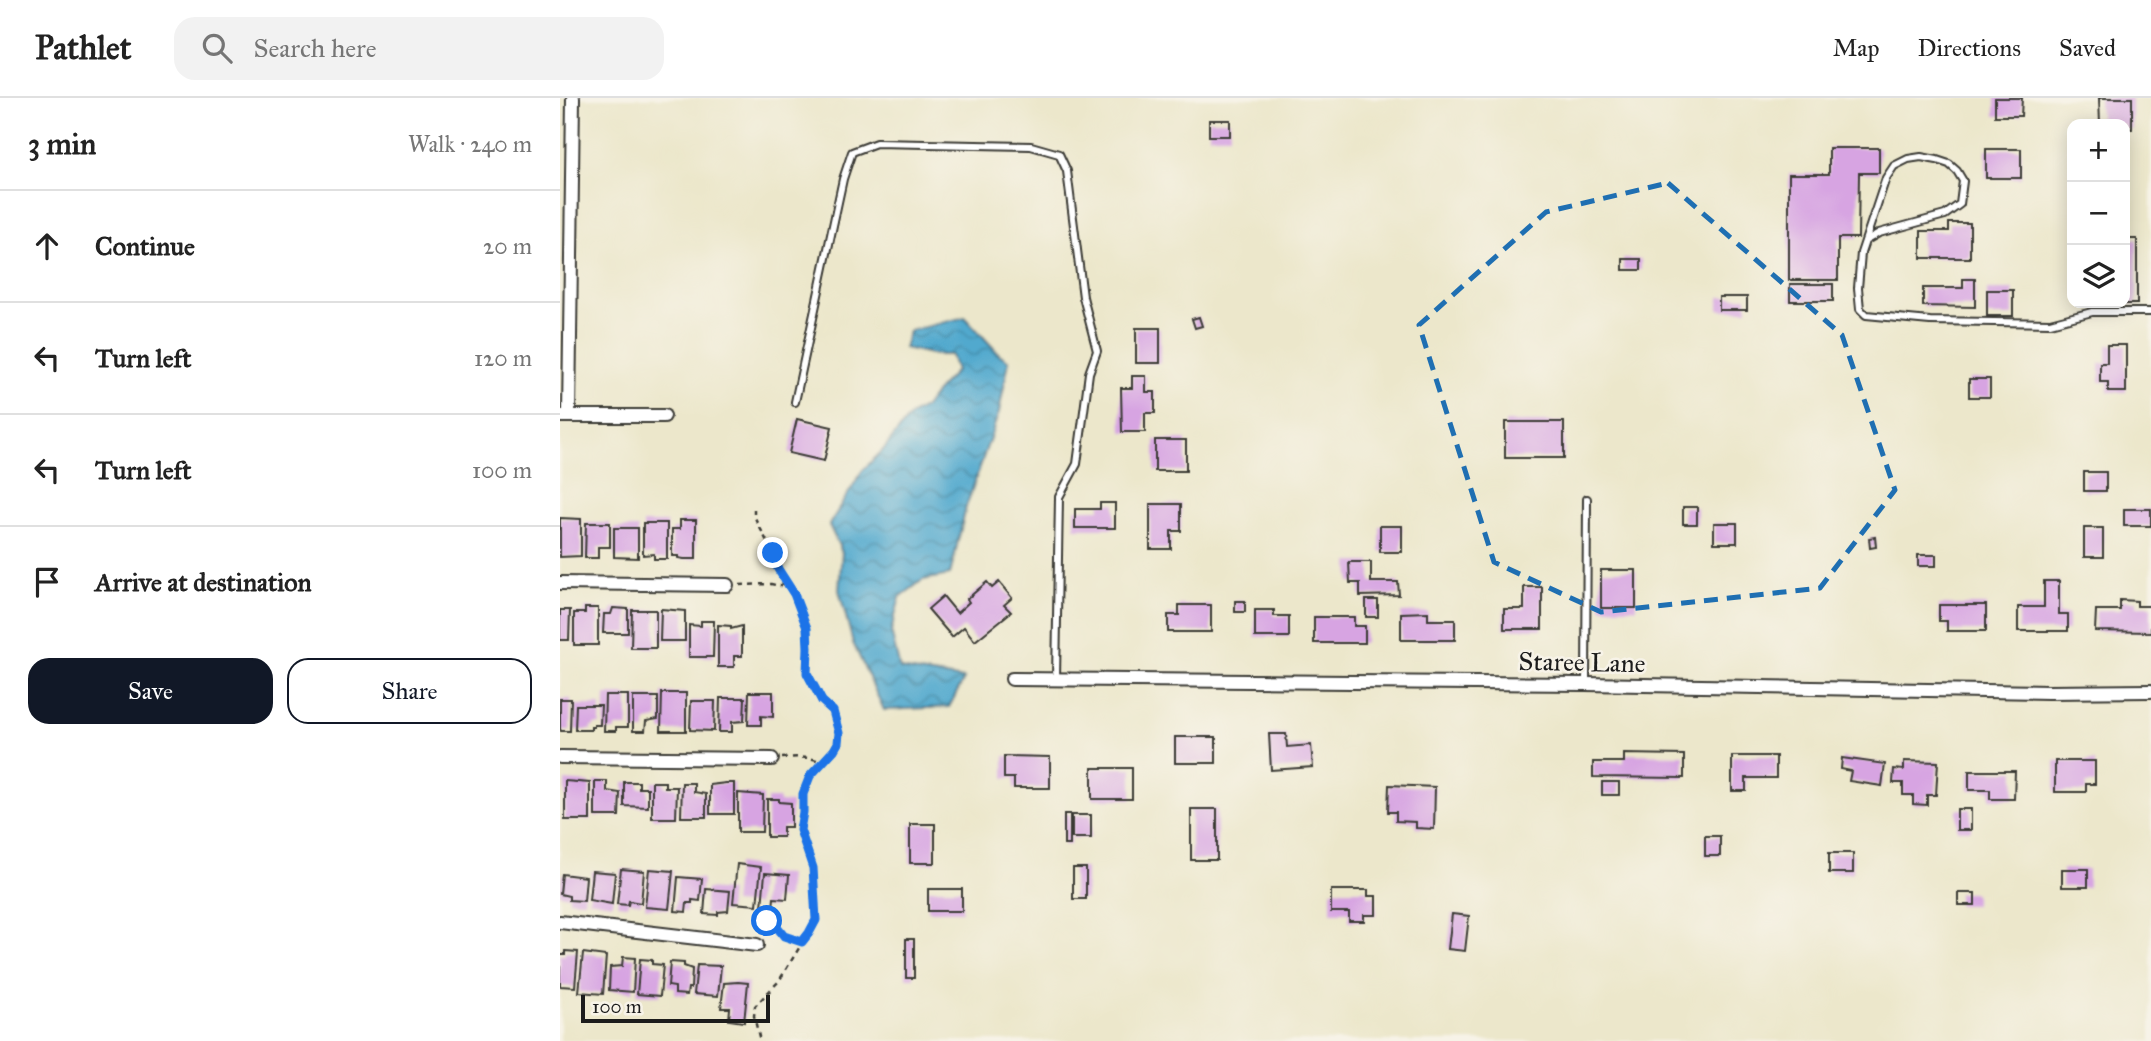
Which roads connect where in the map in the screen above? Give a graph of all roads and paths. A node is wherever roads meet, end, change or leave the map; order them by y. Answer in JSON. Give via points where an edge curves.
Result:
{"nodes":[{"id":1,"x":573,"y":98,"type":"edge"},
{"id":2,"x":1865,"y":241,"type":"junction"},
{"id":3,"x":2151,"y":312,"type":"edge"},
{"id":4,"x":795,"y":402,"type":"dead end"},
{"id":5,"x":564,"y":416,"type":"edge"},
{"id":6,"x":664,"y":416,"type":"dead end"},
{"id":7,"x":1587,"y":499,"type":"dead end"},
{"id":8,"x":754,"y":509,"type":"dead end"},
{"id":9,"x":787,"y":581,"type":"junction"},
{"id":10,"x":560,"y":583,"type":"edge"},
{"id":11,"x":727,"y":585,"type":"joint"},
{"id":12,"x":1012,"y":679,"type":"dead end"},
{"id":13,"x":1056,"y":679,"type":"junction"},
{"id":14,"x":1586,"y":684,"type":"junction"},
{"id":15,"x":2151,"y":691,"type":"edge"},
{"id":16,"x":560,"y":757,"type":"edge"},
{"id":17,"x":772,"y":759,"type":"joint"},
{"id":18,"x":824,"y":762,"type":"junction"},
{"id":19,"x":560,"y":922,"type":"edge"},
{"id":20,"x":802,"y":942,"type":"junction"},
{"id":21,"x":757,"y":946,"type":"joint"},
{"id":22,"x":760,"y":1041,"type":"edge"}],
"edges":[{"from":1,"to":5,"type":"street"},
{"from":2,"to":2,"type":"lane","via":[[1945,215],[1960,204],[1963,181],[1957,171],[1949,164],[1921,158],[1894,166]]},
{"from":2,"to":3,"type":"lane","via":[[1858,288],[1860,309],[1866,315],[2050,323],[2092,312]]},
{"from":4,"to":13,"type":"lane","via":[[852,152],[876,143],[1031,146],[1059,154],[1067,171],[1083,297],[1097,351],[1089,373],[1077,464],[1059,497]]},
{"from":5,"to":6,"type":"street"},
{"from":7,"to":14,"type":"lane"},
{"from":8,"to":9,"type":"path"},
{"from":9,"to":11,"type":"path","via":[[780,586]]},
{"from":9,"to":18,"type":"path","via":[[807,628],[807,673],[833,711],[839,733],[838,743]]},
{"from":10,"to":11,"type":"street"},
{"from":12,"to":13,"type":"street","name":"Staree Lane"},
{"from":13,"to":14,"type":"street","name":"Staree Lane"},
{"from":14,"to":15,"type":"street","name":"Staree Lane"},
{"from":16,"to":17,"type":"street"},
{"from":17,"to":18,"type":"path"},
{"from":18,"to":20,"type":"path","via":[[810,776],[803,794],[800,830],[813,868],[816,920]]},
{"from":19,"to":21,"type":"street"},
{"from":20,"to":21,"type":"path","via":[[784,936],[767,921]]},
{"from":20,"to":22,"type":"path","via":[[779,981],[755,1006]]}]}
